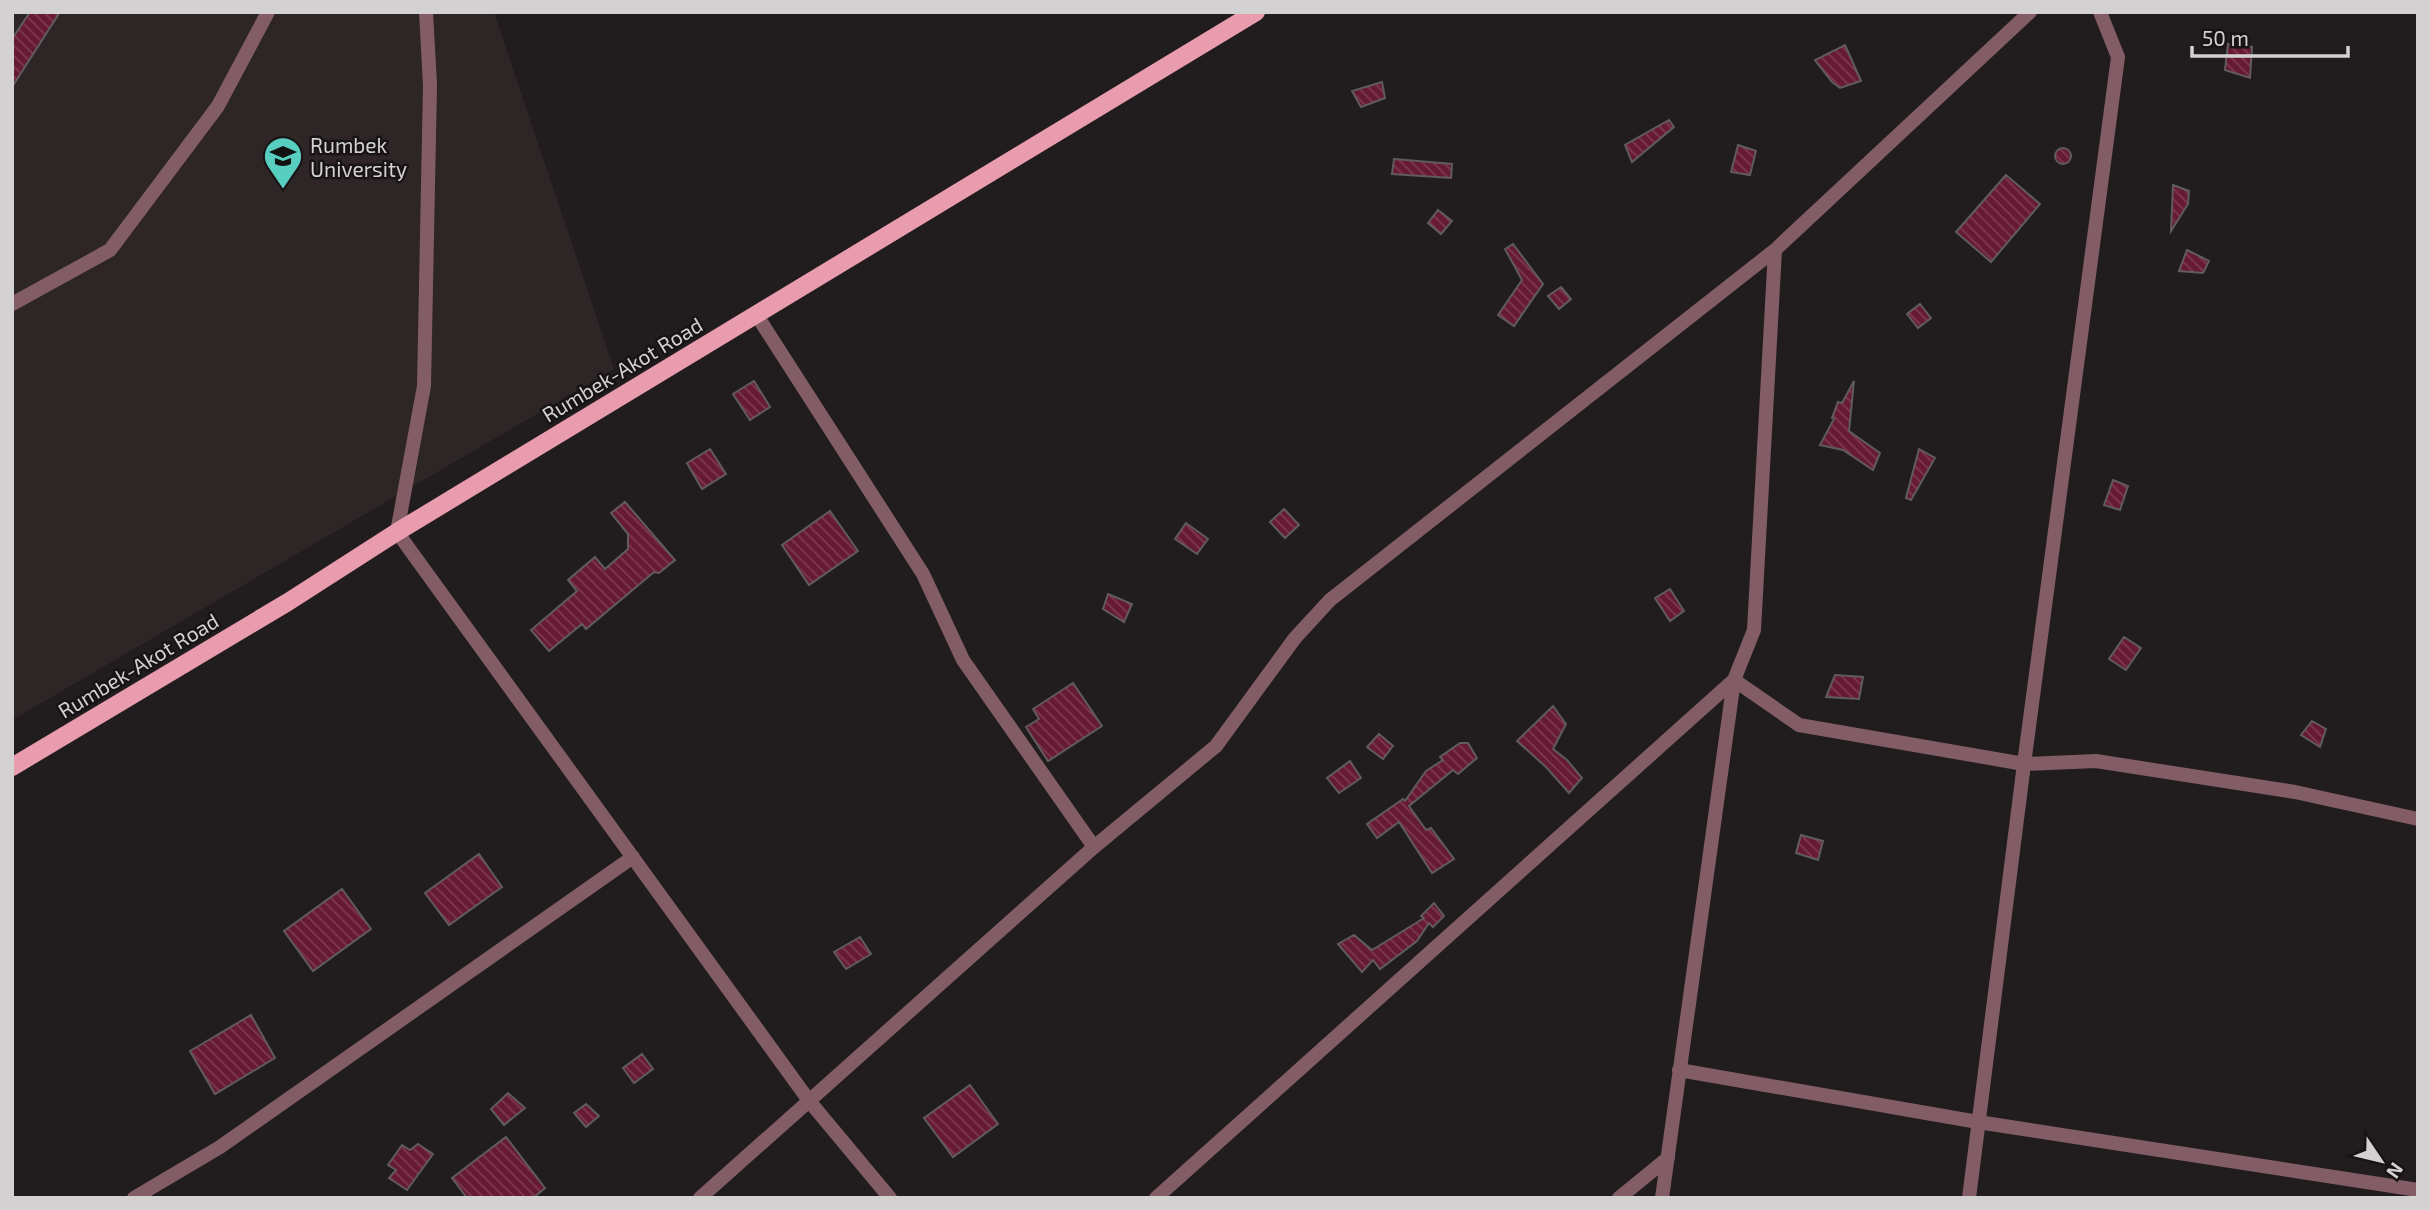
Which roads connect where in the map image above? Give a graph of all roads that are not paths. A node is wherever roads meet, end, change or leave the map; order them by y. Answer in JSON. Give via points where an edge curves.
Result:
{"nodes":[{"id":1,"x":268,"y":12,"type":"edge"},
{"id":2,"x":426,"y":12,"type":"edge"},
{"id":3,"x":1256,"y":12,"type":"edge"},
{"id":4,"x":2030,"y":12,"type":"edge"},
{"id":5,"x":2100,"y":12,"type":"edge"},
{"id":6,"x":1775,"y":250,"type":"junction"},
{"id":7,"x":12,"y":304,"type":"edge"},
{"id":8,"x":756,"y":314,"type":"junction"},
{"id":9,"x":397,"y":533,"type":"junction"},
{"id":10,"x":1734,"y":680,"type":"junction"},
{"id":11,"x":2024,"y":764,"type":"junction"},
{"id":12,"x":12,"y":767,"type":"edge"},
{"id":13,"x":2418,"y":819,"type":"edge"},
{"id":14,"x":1094,"y":847,"type":"junction"},
{"id":15,"x":633,"y":857,"type":"junction"},
{"id":16,"x":1679,"y":1070,"type":"junction"},
{"id":17,"x":810,"y":1102,"type":"junction"},
{"id":18,"x":1978,"y":1122,"type":"junction"},
{"id":19,"x":1668,"y":1157,"type":"junction"},
{"id":20,"x":2418,"y":1190,"type":"edge"},
{"id":21,"x":134,"y":1198,"type":"edge"},
{"id":22,"x":700,"y":1198,"type":"edge"},
{"id":23,"x":890,"y":1198,"type":"edge"},
{"id":24,"x":1156,"y":1198,"type":"edge"},
{"id":25,"x":1619,"y":1198,"type":"edge"},
{"id":26,"x":1662,"y":1198,"type":"edge"},
{"id":27,"x":1969,"y":1198,"type":"edge"}],
"edges":[{"from":1,"to":7,"type":"street","via":[[218,106],[110,250]]},
{"from":2,"to":9,"type":"street","via":[[430,85],[425,386]]},
{"from":3,"to":8,"type":"main road","name":"Rumbek-Akot Road"},
{"from":4,"to":6,"type":"street"},
{"from":5,"to":11,"type":"street","via":[[2118,57]]},
{"from":6,"to":10,"type":"street","via":[[1754,629]]},
{"from":6,"to":14,"type":"street","via":[[1330,600],[1295,638],[1216,746]]},
{"from":8,"to":9,"type":"main road","name":"Rumbek-Akot Road"},
{"from":8,"to":14,"type":"street","via":[[923,574],[963,660]]},
{"from":9,"to":12,"type":"main road","name":"Rumbek-Akot Road"},
{"from":9,"to":15,"type":"street"},
{"from":10,"to":11,"type":"street","via":[[1799,725]]},
{"from":10,"to":16,"type":"street"},
{"from":10,"to":24,"type":"street"},
{"from":11,"to":13,"type":"street","via":[[2096,761],[2295,792]]},
{"from":11,"to":18,"type":"street"},
{"from":14,"to":17,"type":"street"},
{"from":15,"to":17,"type":"street"},
{"from":15,"to":21,"type":"street","via":[[220,1147]]},
{"from":16,"to":18,"type":"street"},
{"from":16,"to":19,"type":"street"},
{"from":17,"to":22,"type":"street"},
{"from":17,"to":23,"type":"street"},
{"from":18,"to":20,"type":"street"},
{"from":18,"to":27,"type":"street"},
{"from":19,"to":25,"type":"street"},
{"from":19,"to":26,"type":"street"}]}
